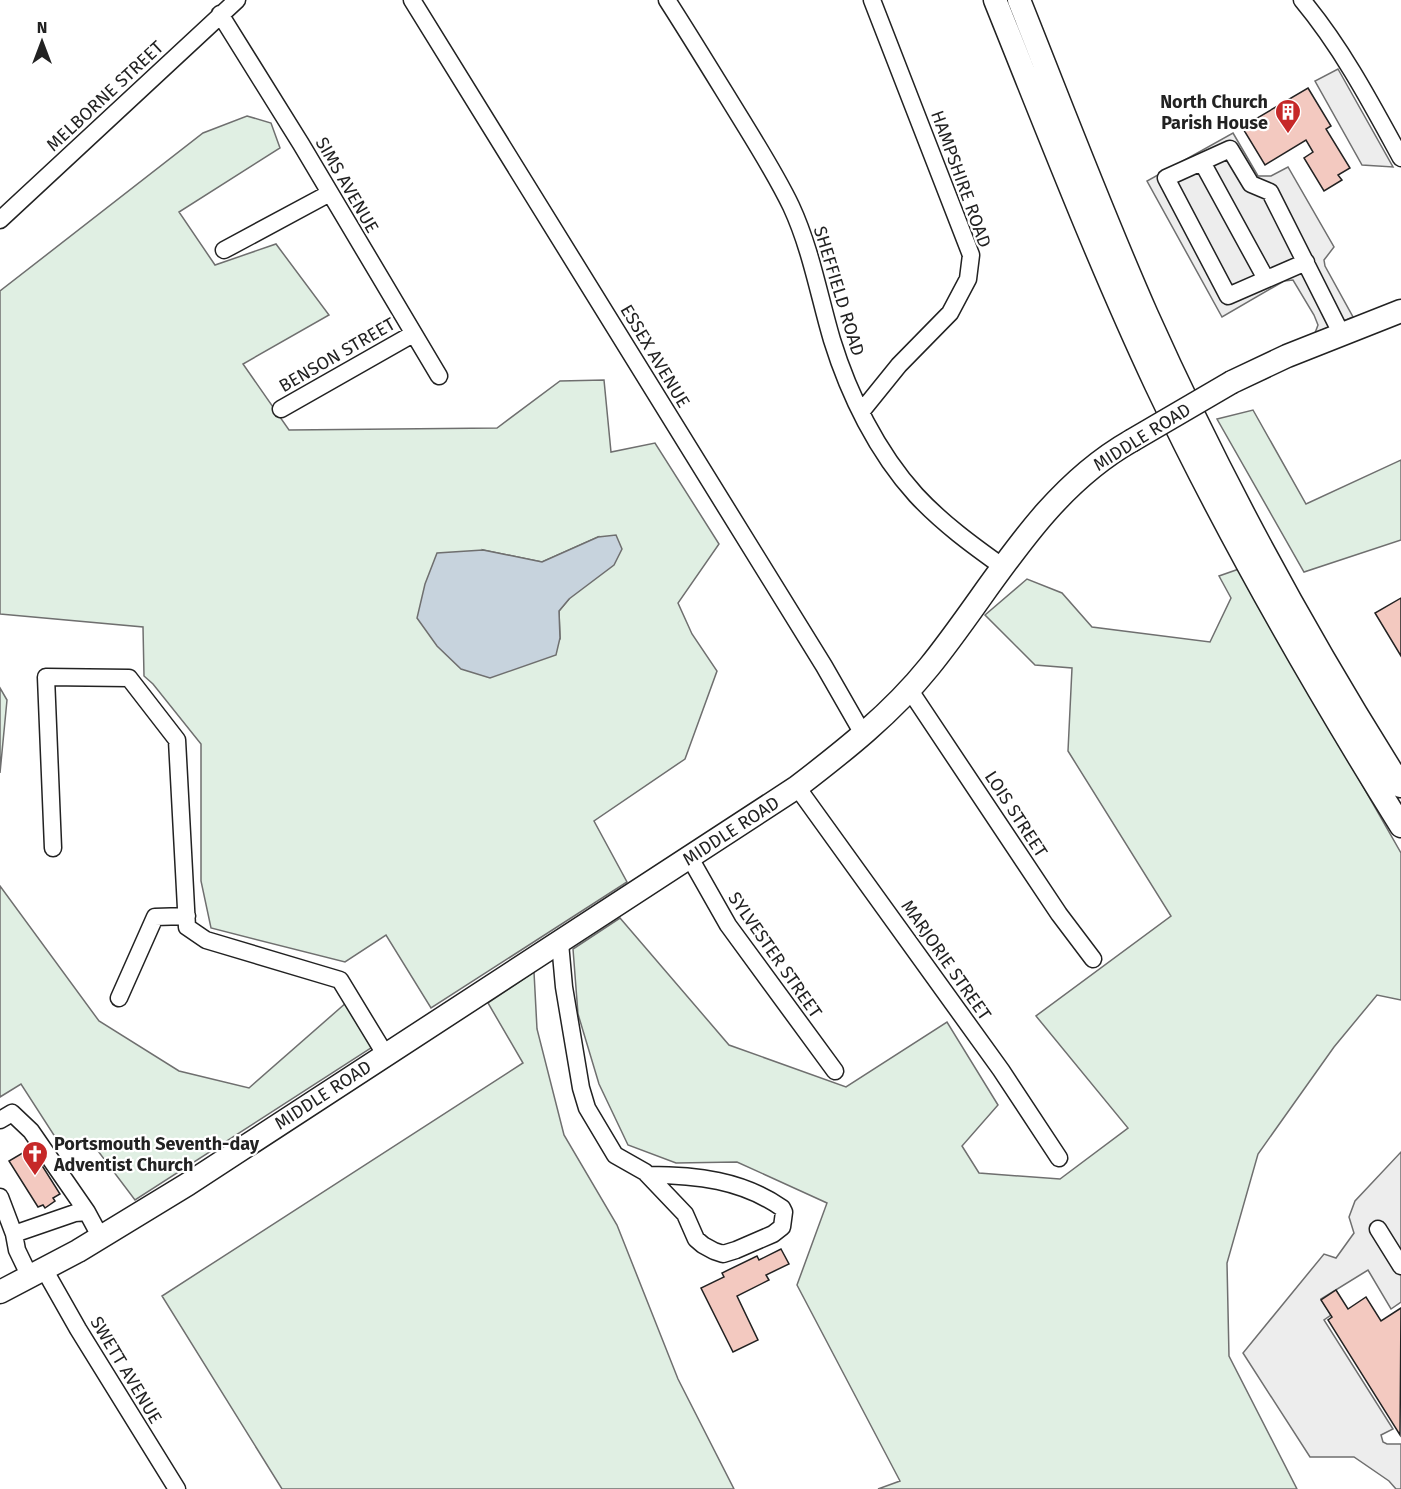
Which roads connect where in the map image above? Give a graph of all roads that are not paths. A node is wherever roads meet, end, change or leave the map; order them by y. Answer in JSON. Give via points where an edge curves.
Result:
{"nodes":[{"id":1,"x":237,"y":0,"type":"edge"},
{"id":2,"x":412,"y":0,"type":"edge"},
{"id":3,"x":667,"y":0,"type":"edge"},
{"id":4,"x":872,"y":0,"type":"edge"},
{"id":5,"x":995,"y":0,"type":"edge"},
{"id":6,"x":1019,"y":0,"type":"edge"},
{"id":7,"x":1302,"y":0,"type":"edge"},
{"id":8,"x":220,"y":15,"type":"junction"},
{"id":9,"x":1397,"y":141,"type":"edge"},
{"id":10,"x":1401,"y":158,"type":"edge"},
{"id":11,"x":1202,"y":162,"type":"junction"},
{"id":12,"x":330,"y":194,"type":"junction"},
{"id":13,"x":0,"y":220,"type":"edge"},
{"id":14,"x":225,"y":250,"type":"dead end"},
{"id":15,"x":1306,"y":262,"type":"junction"},
{"id":16,"x":1266,"y":279,"type":"junction"},
{"id":17,"x":1401,"y":311,"type":"edge"},
{"id":18,"x":413,"y":334,"type":"junction"},
{"id":19,"x":1342,"y":334,"type":"junction"},
{"id":20,"x":439,"y":376,"type":"dead end"},
{"id":21,"x":281,"y":410,"type":"dead end"},
{"id":22,"x":861,"y":412,"type":"junction"},
{"id":23,"x":1003,"y":567,"type":"junction"},
{"id":24,"x":909,"y":689,"type":"junction"},
{"id":25,"x":863,"y":734,"type":"junction"},
{"id":26,"x":1401,"y":786,"type":"edge"},
{"id":27,"x":797,"y":787,"type":"junction"},
{"id":28,"x":1401,"y":826,"type":"edge"},
{"id":29,"x":53,"y":848,"type":"dead end"},
{"id":30,"x":690,"y":858,"type":"junction"},
{"id":31,"x":187,"y":916,"type":"junction"},
{"id":32,"x":560,"y":943,"type":"junction"},
{"id":33,"x":1093,"y":959,"type":"dead end"},
{"id":34,"x":119,"y":998,"type":"dead end"},
{"id":35,"x":385,"y":1054,"type":"junction"},
{"id":36,"x":835,"y":1071,"type":"dead end"},
{"id":37,"x":0,"y":1120,"type":"edge"},
{"id":38,"x":1059,"y":1158,"type":"dead end"},
{"id":39,"x":649,"y":1175,"type":"junction"},
{"id":40,"x":0,"y":1197,"type":"edge"},
{"id":41,"x":87,"y":1212,"type":"junction"},
{"id":42,"x":1378,"y":1229,"type":"dead end"},
{"id":43,"x":14,"y":1234,"type":"junction"},
{"id":44,"x":101,"y":1238,"type":"junction"},
{"id":45,"x":1401,"y":1266,"type":"edge"},
{"id":46,"x":37,"y":1273,"type":"junction"},
{"id":47,"x":0,"y":1292,"type":"edge"},
{"id":48,"x":177,"y":1489,"type":"edge"}],
"edges":[{"from":1,"to":8,"type":"street","name":"MELBORNE STREET"},
{"from":2,"to":25,"type":"street","name":"ESSEX AVENUE"},
{"from":3,"to":22,"type":"street","name":"SHEFFIELD ROAD","via":[[792,207],[833,344]]},
{"from":4,"to":22,"type":"street","name":"HAMPSHIRE ROAD","via":[[971,255],[968,279],[950,313],[899,365]]},
{"from":5,"to":28,"type":"main road","via":[[1086,227],[1157,387],[1285,632]]},
{"from":6,"to":26,"type":"main road","via":[[1122,255],[1196,417],[1297,611]]},
{"from":7,"to":9,"type":"street","via":[[1347,60]]},
{"from":8,"to":12,"type":"street","name":"SIMS AVENUE"},
{"from":8,"to":13,"type":"street","name":"MELBORNE STREET"},
{"from":9,"to":10,"type":"street"},
{"from":11,"to":15,"type":"street","via":[[1230,149],[1251,184],[1270,192]]},
{"from":11,"to":16,"type":"street"},
{"from":11,"to":16,"type":"street","via":[[1166,178],[1228,296]]},
{"from":12,"to":14,"type":"street"},
{"from":12,"to":18,"type":"street","name":"SIMS AVENUE"},
{"from":15,"to":16,"type":"street"},
{"from":15,"to":19,"type":"street"},
{"from":17,"to":19,"type":"main road","name":"MIDDLE ROAD"},
{"from":18,"to":20,"type":"street","name":"SIMS AVENUE"},
{"from":18,"to":21,"type":"street","name":"BENSON STREET"},
{"from":19,"to":23,"type":"main road","name":"MIDDLE ROAD","bridge":true,"via":[[1232,382],[1104,458],[1067,489]]},
{"from":22,"to":23,"type":"street","name":"SHEFFIELD ROAD","via":[[916,494],[966,541]]},
{"from":23,"to":24,"type":"main road","name":"MIDDLE ROAD"},
{"from":24,"to":25,"type":"main road","name":"MIDDLE ROAD"},
{"from":24,"to":33,"type":"street","name":"LOIS STREET"},
{"from":25,"to":27,"type":"main road","name":"MIDDLE ROAD"},
{"from":27,"to":30,"type":"main road","name":"MIDDLE ROAD"},
{"from":27,"to":38,"type":"street","name":"MARJORIE STREET","via":[[1001,1070]]},
{"from":29,"to":31,"type":"street","via":[[46,677],[129,678],[177,740]]},
{"from":30,"to":32,"type":"main road","name":"MIDDLE ROAD"},
{"from":30,"to":36,"type":"street","name":"SYLVESTER STREET","via":[[728,925]]},
{"from":31,"to":34,"type":"street","via":[[155,917]]},
{"from":31,"to":35,"type":"street","via":[[188,927],[206,940],[340,980]]},
{"from":32,"to":35,"type":"main road","name":"MIDDLE ROAD"},
{"from":32,"to":39,"type":"street","via":[[564,987],[587,1108],[615,1155]]},
{"from":35,"to":44,"type":"main road","name":"MIDDLE ROAD"},
{"from":37,"to":41,"type":"street","via":[[12,1113],[31,1131]]},
{"from":39,"to":39,"type":"street","via":[[685,1214],[696,1239],[723,1254],[782,1227],[782,1208],[752,1190],[720,1180]]},
{"from":40,"to":43,"type":"street","name":"SWETT AVENUE"},
{"from":41,"to":43,"type":"street"},
{"from":41,"to":44,"type":"street"},
{"from":42,"to":45,"type":"street"},
{"from":43,"to":46,"type":"street","name":"SWETT AVENUE","via":[[16,1250]]},
{"from":44,"to":46,"type":"main road","name":"MIDDLE ROAD"},
{"from":46,"to":47,"type":"main road","name":"MIDDLE ROAD"},
{"from":46,"to":48,"type":"street","name":"SWETT AVENUE","via":[[89,1347]]}]}
